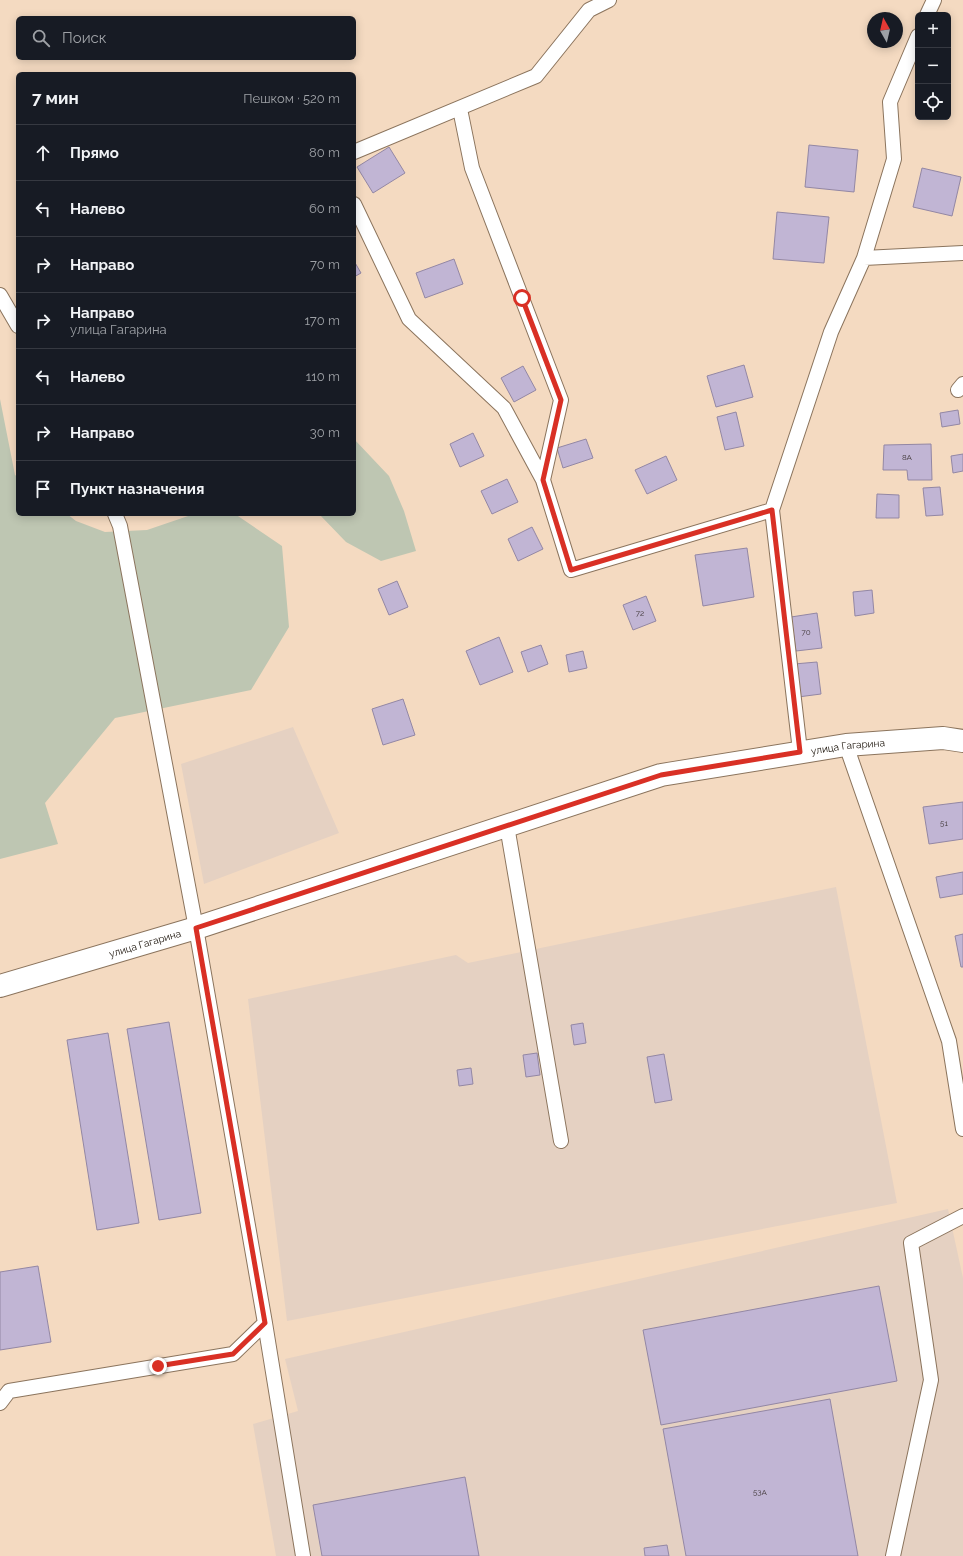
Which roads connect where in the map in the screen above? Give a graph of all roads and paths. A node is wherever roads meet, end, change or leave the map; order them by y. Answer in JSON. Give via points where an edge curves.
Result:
{"nodes":[{"id":1,"x":609,"y":0,"type":"edge"},
{"id":2,"x":934,"y":0,"type":"edge"},
{"id":3,"x":928,"y":12,"type":"edge"},
{"id":4,"x":915,"y":43,"type":"edge"},
{"id":5,"x":460,"y":109,"type":"junction"},
{"id":6,"x":356,"y":151,"type":"edge"},
{"id":7,"x":356,"y":208,"type":"edge"},
{"id":8,"x":963,"y":253,"type":"edge"},
{"id":9,"x":864,"y":258,"type":"junction"},
{"id":10,"x":0,"y":295,"type":"edge"},
{"id":11,"x":16,"y":323,"type":"edge"},
{"id":12,"x":543,"y":480,"type":"junction"},
{"id":13,"x":772,"y":510,"type":"junction"},
{"id":14,"x":116,"y":516,"type":"edge"},
{"id":15,"x":963,"y":740,"type":"edge"},
{"id":16,"x":846,"y":745,"type":"junction"},
{"id":17,"x":800,"y":752,"type":"junction"},
{"id":18,"x":507,"y":826,"type":"junction"},
{"id":19,"x":196,"y":928,"type":"junction"},
{"id":20,"x":0,"y":986,"type":"edge"},
{"id":21,"x":963,"y":1129,"type":"edge"},
{"id":22,"x":561,"y":1141,"type":"dead end"},
{"id":23,"x":963,"y":1216,"type":"edge"},
{"id":24,"x":265,"y":1323,"type":"junction"},
{"id":25,"x":0,"y":1403,"type":"edge"},
{"id":26,"x":303,"y":1556,"type":"edge"},
{"id":27,"x":893,"y":1556,"type":"edge"}],
"edges":[{"from":1,"to":5,"type":"lane","via":[[589,10],[536,76]]},
{"from":2,"to":3,"type":"lane"},
{"from":4,"to":9,"type":"lane","via":[[890,102],[894,159]]},
{"from":5,"to":6,"type":"lane"},
{"from":5,"to":12,"type":"lane","via":[[472,168],[561,400]]},
{"from":7,"to":12,"type":"lane","via":[[409,319],[504,408]]},
{"from":8,"to":9,"type":"lane"},
{"from":9,"to":13,"type":"lane","via":[[831,332]]},
{"from":10,"to":11,"type":"lane"},
{"from":12,"to":13,"type":"lane","via":[[571,570]]},
{"from":13,"to":17,"type":"lane"},
{"from":14,"to":19,"type":"lane","via":[[120,526]]},
{"from":15,"to":16,"type":"street","name":"улица Гагарина","via":[[943,738]]},
{"from":16,"to":17,"type":"street","name":"улица Гагарина"},
{"from":16,"to":21,"type":"lane","via":[[949,1041]]},
{"from":17,"to":18,"type":"street","name":"улица Гагарина","via":[[661,775]]},
{"from":18,"to":19,"type":"street","name":"улица Гагарина"},
{"from":18,"to":22,"type":"lane"},
{"from":19,"to":20,"type":"street","name":"улица Гагарина"},
{"from":19,"to":24,"type":"lane"},
{"from":23,"to":27,"type":"lane","via":[[911,1243],[931,1380]]},
{"from":24,"to":25,"type":"lane","via":[[233,1354],[9,1391]]},
{"from":24,"to":26,"type":"lane"}]}
